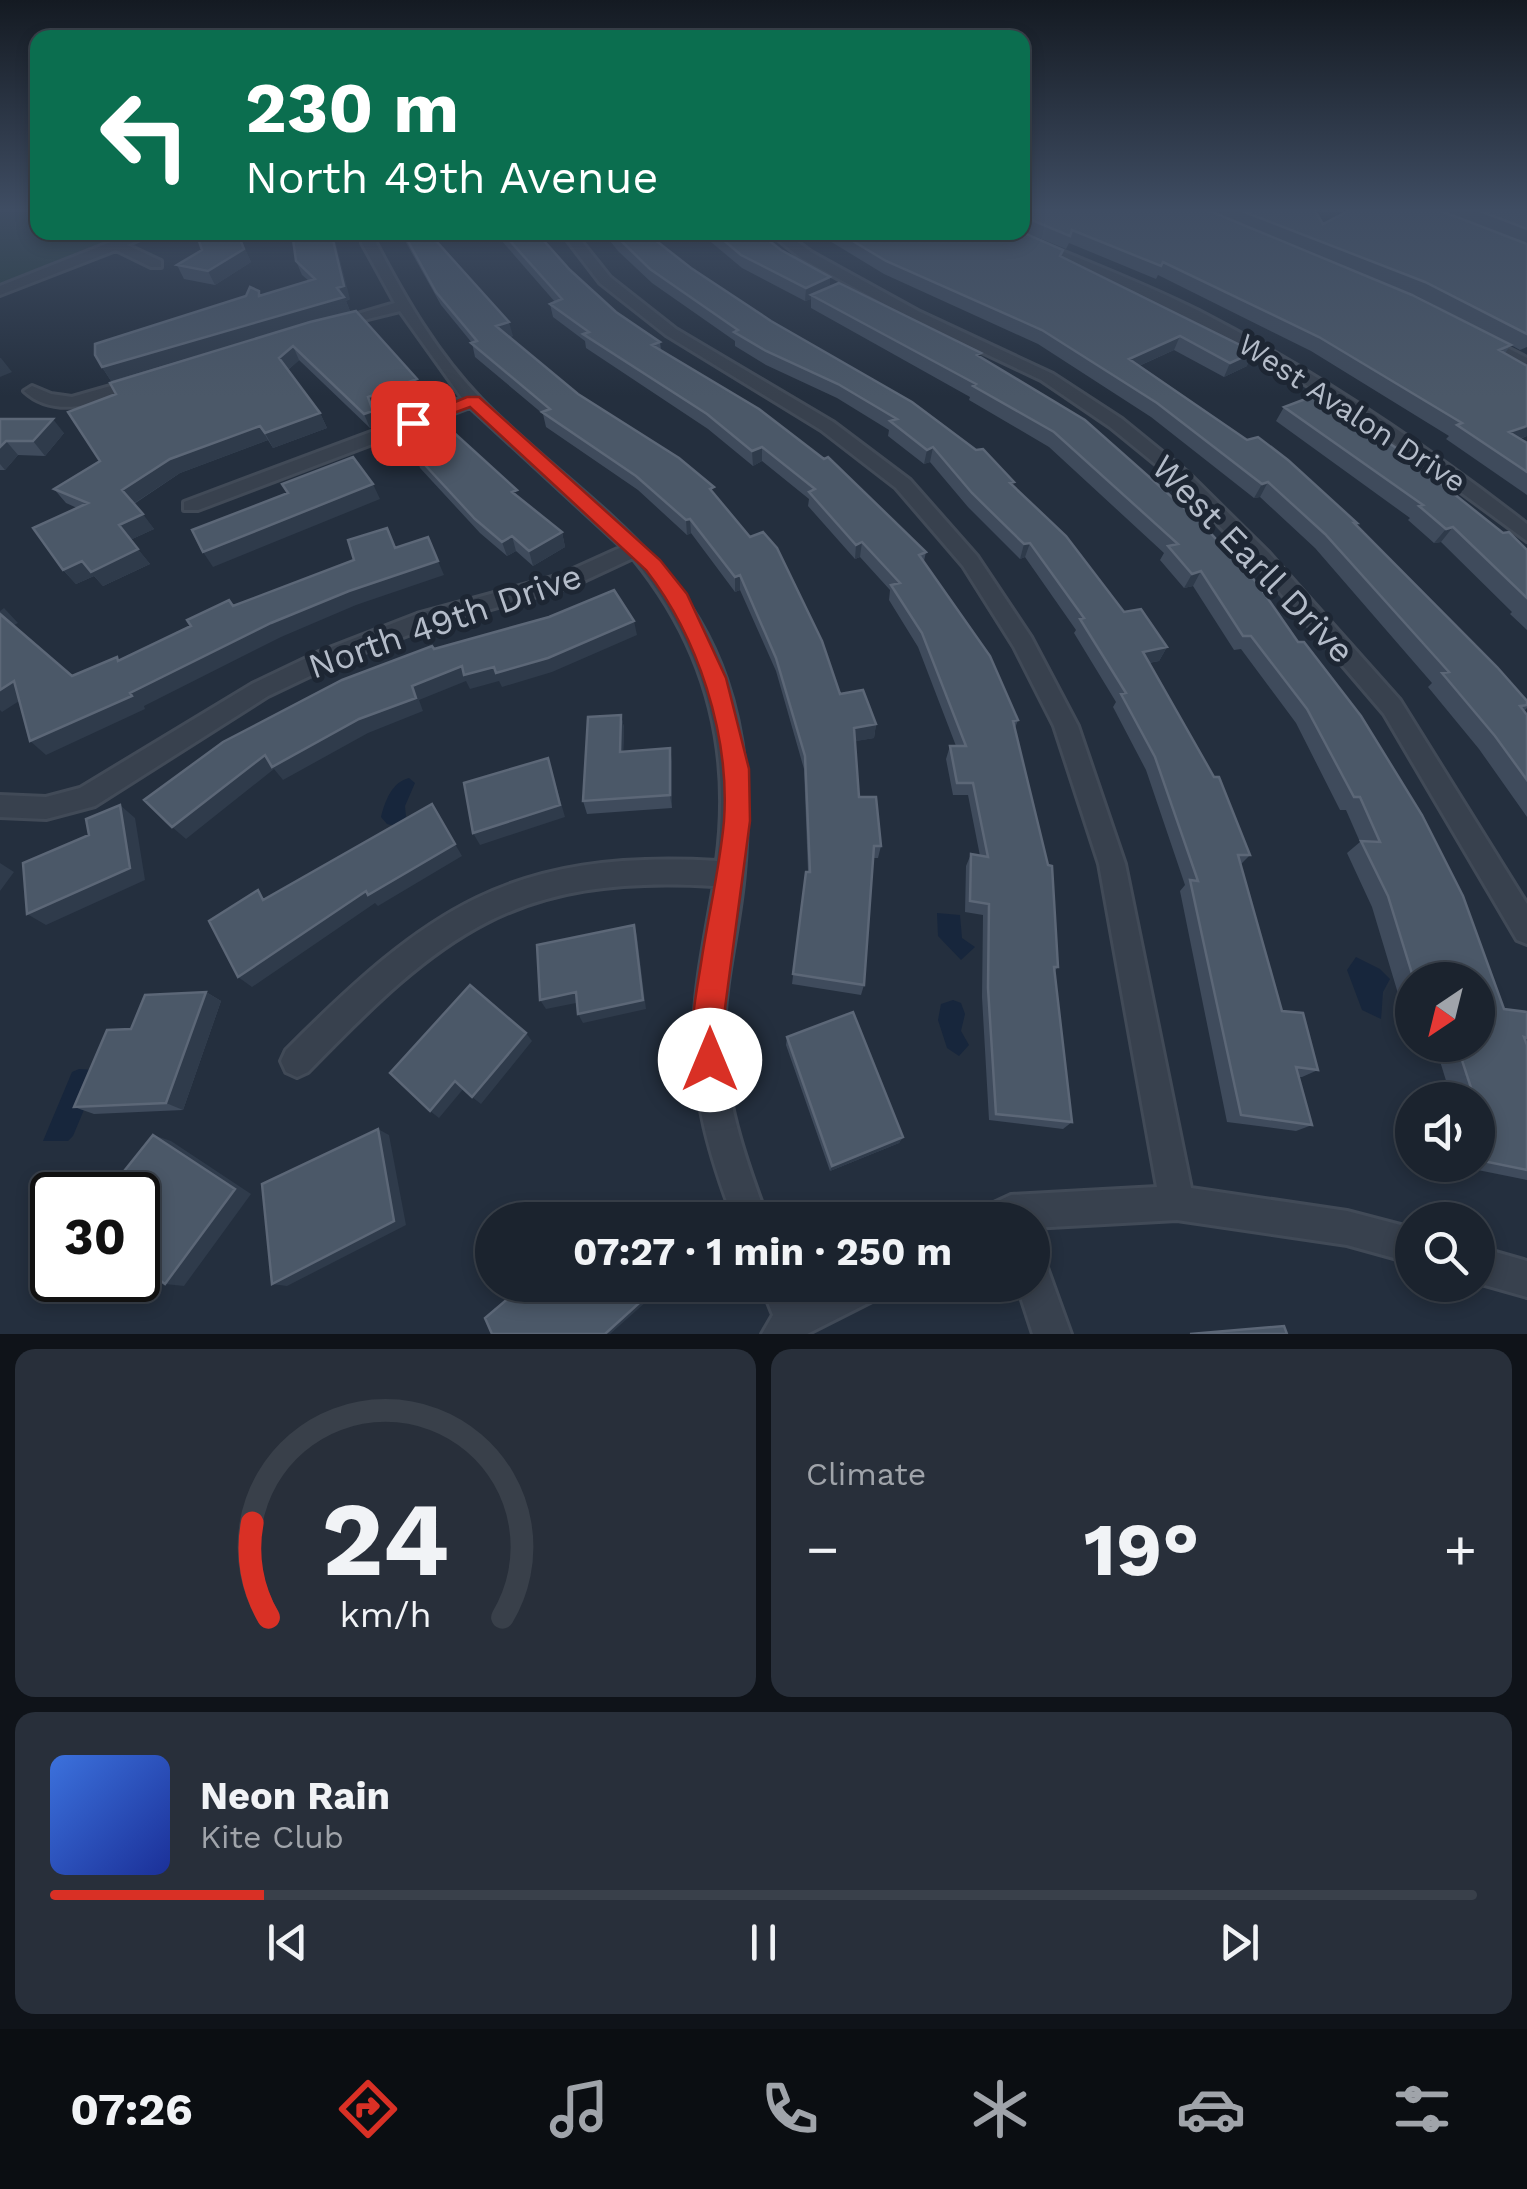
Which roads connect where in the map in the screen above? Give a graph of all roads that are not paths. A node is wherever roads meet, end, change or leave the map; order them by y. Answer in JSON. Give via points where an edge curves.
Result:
{"nodes":[{"id":1,"x":53,"y":271,"type":"edge"},
{"id":2,"x":384,"y":271,"type":"edge"},
{"id":3,"x":597,"y":271,"type":"edge"},
{"id":4,"x":835,"y":271,"type":"edge"},
{"id":5,"x":1099,"y":271,"type":"edge"},
{"id":6,"x":0,"y":292,"type":"edge"},
{"id":7,"x":402,"y":306,"type":"junction"},
{"id":8,"x":1460,"y":328,"type":"edge"},
{"id":9,"x":310,"y":329,"type":"edge"},
{"id":10,"x":1527,"y":364,"type":"edge"},
{"id":11,"x":166,"y":374,"type":"edge"},
{"id":12,"x":32,"y":392,"type":"dead end"},
{"id":13,"x":473,"y":400,"type":"junction"},
{"id":14,"x":191,"y":506,"type":"dead end"},
{"id":15,"x":1527,"y":534,"type":"edge"},
{"id":16,"x":636,"y":549,"type":"junction"},
{"id":17,"x":0,"y":806,"type":"edge"},
{"id":18,"x":731,"y":874,"type":"junction"},
{"id":19,"x":1527,"y":930,"type":"edge"},
{"id":20,"x":297,"y":1061,"type":"dead end"},
{"id":21,"x":744,"y":1202,"type":"edge"},
{"id":22,"x":1177,"y":1203,"type":"junction"},
{"id":23,"x":1050,"y":1213,"type":"edge"},
{"id":24,"x":1395,"y":1241,"type":"edge"},
{"id":25,"x":1495,"y":1270,"type":"edge"},
{"id":26,"x":1527,"y":1279,"type":"edge"},
{"id":27,"x":782,"y":1302,"type":"edge"},
{"id":28,"x":834,"y":1302,"type":"edge"},
{"id":29,"x":1041,"y":1302,"type":"edge"},
{"id":30,"x":787,"y":1328,"type":"edge"},
{"id":31,"x":1052,"y":1334,"type":"edge"}],
"edges":[{"from":1,"to":6,"type":"street"},
{"from":2,"to":7,"type":"street"},
{"from":3,"to":22,"type":"street","via":[[671,332],[827,426],[903,484],[970,561],[1022,642],[1066,726],[1112,864]]},
{"from":4,"to":19,"type":"street","name":"West Earll Drive","via":[[1047,377],[1181,476],[1392,707]]},
{"from":5,"to":15,"type":"street","name":"West Avalon Drive","via":[[1261,351],[1390,430]]},
{"from":7,"to":9,"type":"street"},
{"from":7,"to":13,"type":"street"},
{"from":8,"to":10,"type":"street"},
{"from":11,"to":12,"type":"street","via":[[74,402],[48,401]]},
{"from":13,"to":14,"type":"street"},
{"from":13,"to":16,"type":"street"},
{"from":16,"to":17,"type":"street","name":"North 49th Drive","via":[[566,581],[368,640],[260,690],[86,798],[46,808]]},
{"from":16,"to":18,"type":"street","via":[[676,594],[715,678],[736,769]]},
{"from":18,"to":20,"type":"street","via":[[629,869],[568,875],[525,888],[420,944]]},
{"from":18,"to":21,"type":"street","via":[[710,1008],[710,1060],[729,1165]]},
{"from":22,"to":23,"type":"street"},
{"from":22,"to":24,"type":"street"},
{"from":25,"to":26,"type":"street"},
{"from":27,"to":30,"type":"street"},
{"from":28,"to":30,"type":"street"},
{"from":29,"to":31,"type":"street"}]}
